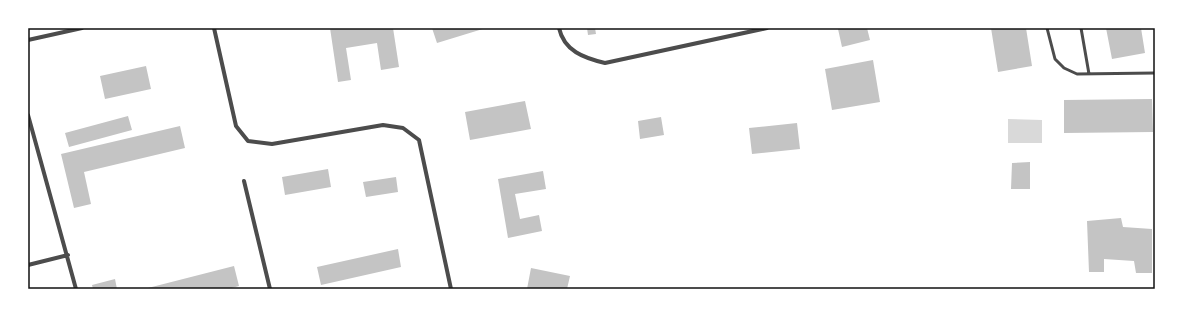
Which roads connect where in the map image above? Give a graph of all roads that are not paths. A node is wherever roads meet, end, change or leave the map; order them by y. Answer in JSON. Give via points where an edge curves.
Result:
{"nodes":[{"id":1,"x":82,"y":28,"type":"edge"},
{"id":2,"x":214,"y":28,"type":"edge"},
{"id":3,"x":559,"y":28,"type":"edge"},
{"id":4,"x":767,"y":28,"type":"edge"},
{"id":5,"x":1047,"y":28,"type":"edge"},
{"id":6,"x":1081,"y":28,"type":"edge"},
{"id":7,"x":28,"y":40,"type":"edge"},
{"id":8,"x":1155,"y":73,"type":"edge"},
{"id":9,"x":1089,"y":74,"type":"junction"},
{"id":10,"x":28,"y":116,"type":"edge"},
{"id":11,"x":244,"y":181,"type":"dead end"},
{"id":12,"x":68,"y":255,"type":"junction"},
{"id":13,"x":28,"y":265,"type":"edge"},
{"id":14,"x":76,"y":289,"type":"edge"},
{"id":15,"x":270,"y":289,"type":"edge"},
{"id":16,"x":451,"y":289,"type":"edge"}],
"edges":[{"from":1,"to":7,"type":"street"},
{"from":2,"to":16,"type":"street","via":[[236,126],[248,141],[272,144],[383,125],[403,128],[419,140]]},
{"from":3,"to":4,"type":"street","via":[[570,49],[584,58],[604,63]]},
{"from":5,"to":9,"type":"lane","via":[[1055,59],[1064,68],[1076,74]]},
{"from":6,"to":9,"type":"lane"},
{"from":8,"to":9,"type":"lane"},
{"from":10,"to":12,"type":"street"},
{"from":11,"to":15,"type":"street"},
{"from":12,"to":13,"type":"street"},
{"from":12,"to":14,"type":"street"}]}
